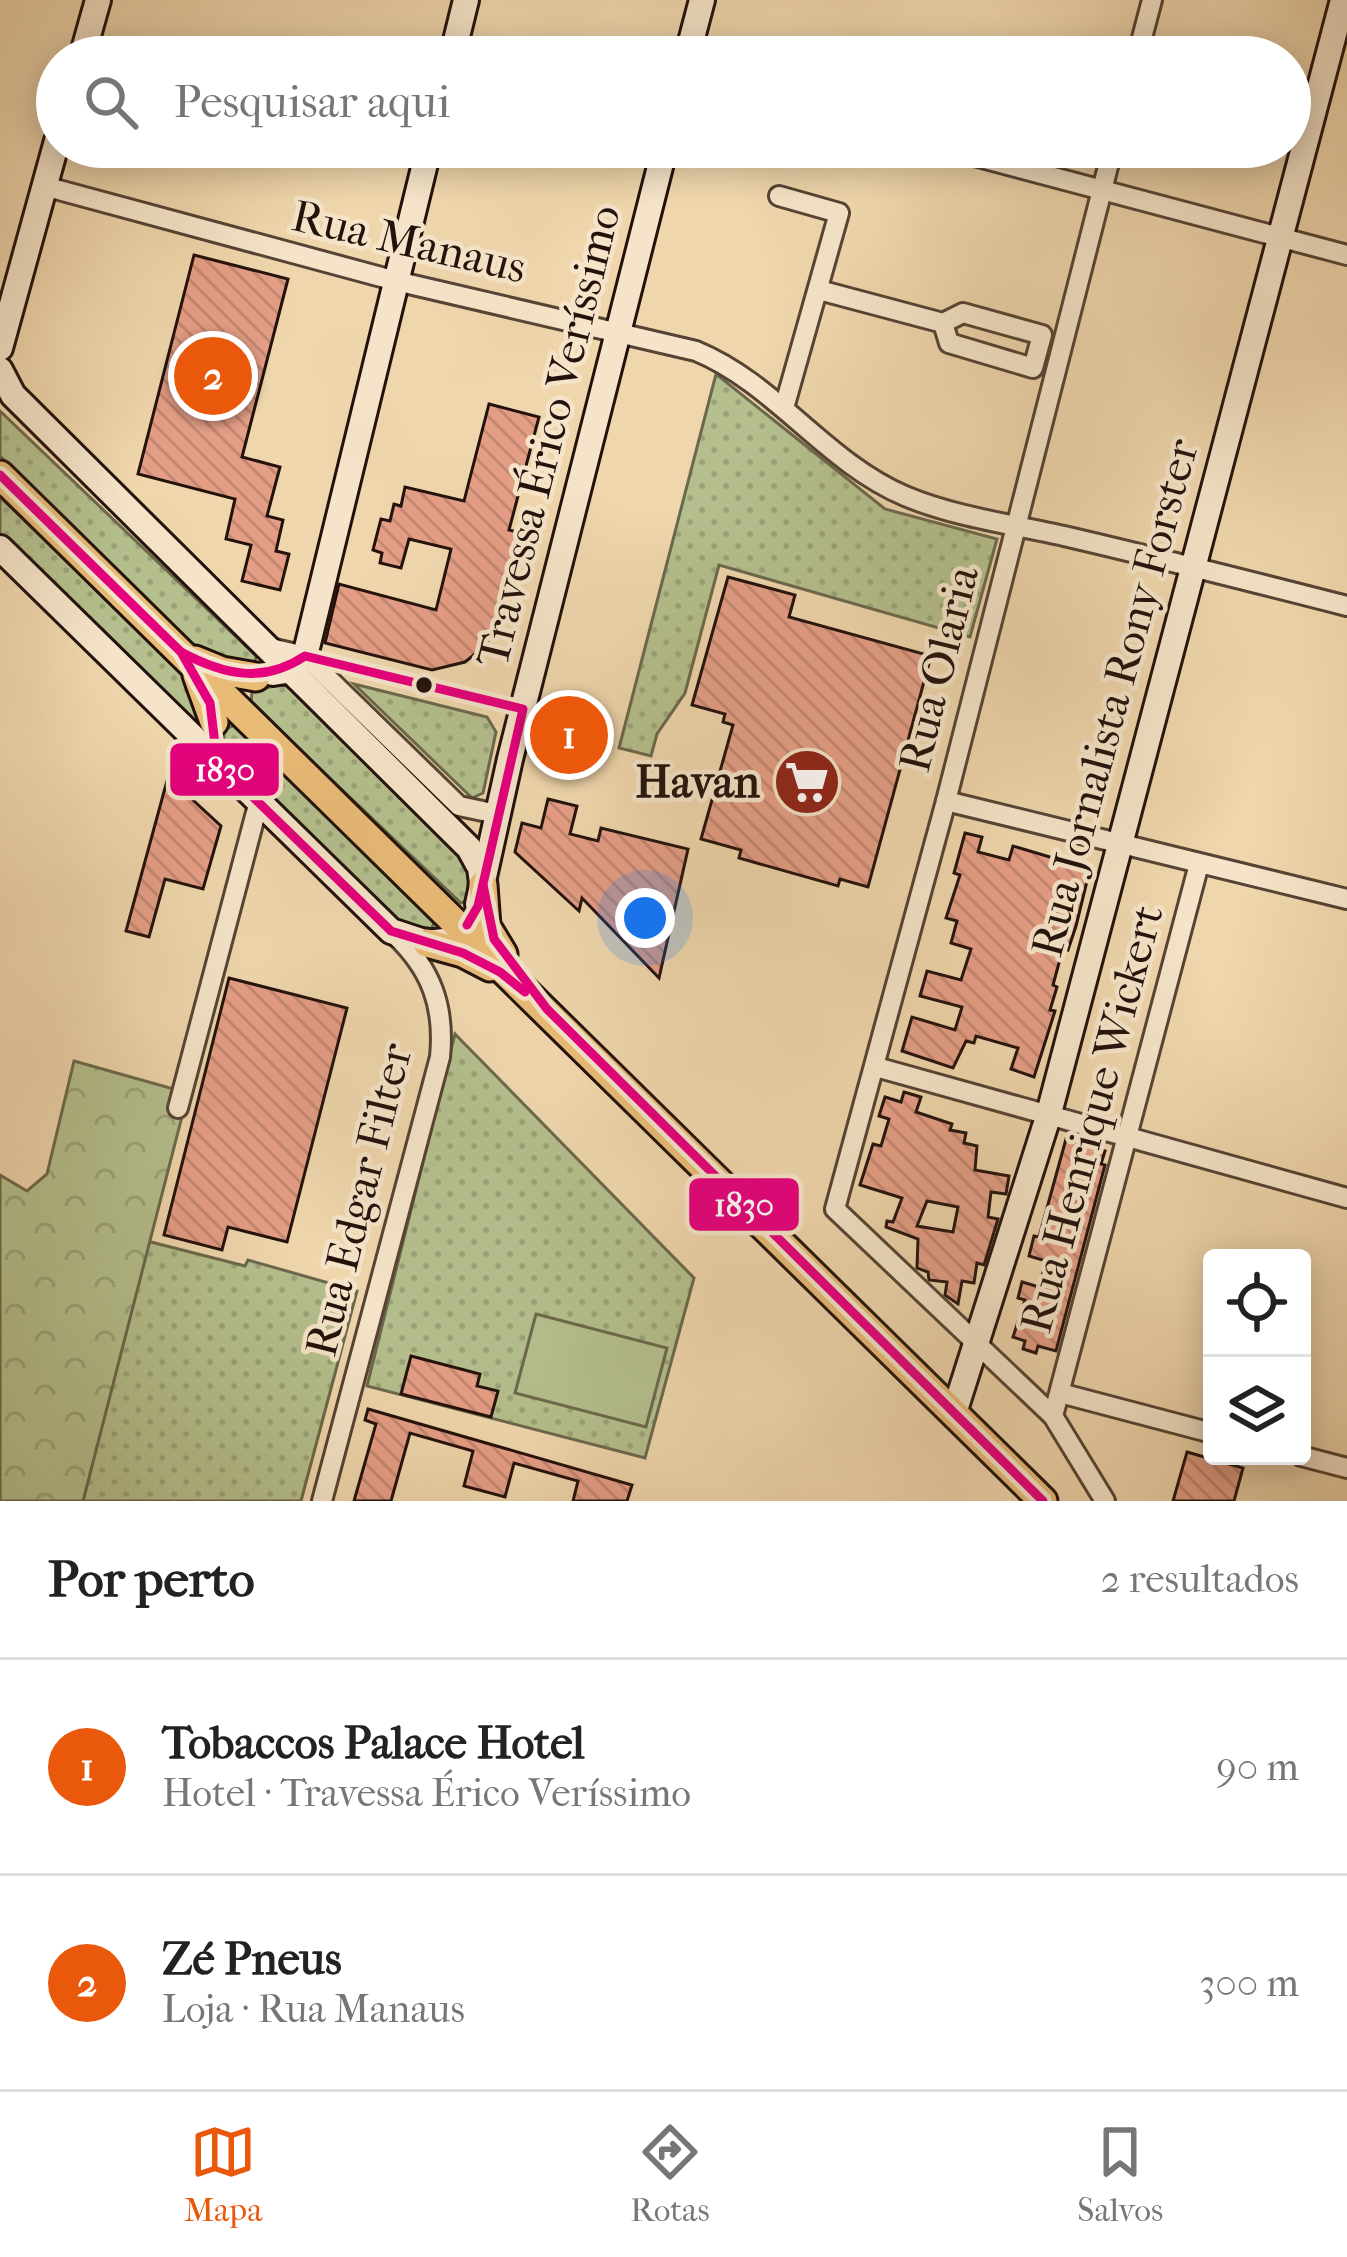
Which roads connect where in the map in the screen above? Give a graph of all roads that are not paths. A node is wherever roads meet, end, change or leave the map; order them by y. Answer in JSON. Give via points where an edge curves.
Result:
{"nodes":[{"id":1,"x":98,"y":0,"type":"edge"},
{"id":2,"x":466,"y":0,"type":"edge"},
{"id":3,"x":702,"y":0,"type":"edge"},
{"id":4,"x":1152,"y":0,"type":"edge"},
{"id":5,"x":1343,"y":0,"type":"edge"},
{"id":6,"x":88,"y":36,"type":"edge"},
{"id":7,"x":457,"y":36,"type":"edge"},
{"id":8,"x":693,"y":36,"type":"edge"},
{"id":9,"x":1143,"y":36,"type":"edge"},
{"id":10,"x":1311,"y":120,"type":"edge"},
{"id":11,"x":49,"y":168,"type":"edge"},
{"id":12,"x":424,"y":168,"type":"edge"},
{"id":13,"x":659,"y":168,"type":"edge"},
{"id":14,"x":1021,"y":168,"type":"edge"},
{"id":15,"x":1108,"y":168,"type":"edge"},
{"id":16,"x":1298,"y":168,"type":"edge"},
{"id":17,"x":44,"y":186,"type":"junction"},
{"id":18,"x":1102,"y":189,"type":"junction"},
{"id":19,"x":779,"y":196,"type":"dead end"},
{"id":20,"x":1280,"y":236,"type":"junction"},
{"id":21,"x":1347,"y":255,"type":"edge"},
{"id":22,"x":396,"y":281,"type":"junction"},
{"id":23,"x":819,"y":290,"type":"junction"},
{"id":24,"x":943,"y":323,"type":"junction"},
{"id":25,"x":618,"y":331,"type":"junction"},
{"id":26,"x":2,"y":338,"type":"edge"},
{"id":27,"x":0,"y":370,"type":"edge"},
{"id":28,"x":784,"y":409,"type":"junction"},
{"id":29,"x":0,"y":475,"type":"edge"},
{"id":30,"x":1016,"y":527,"type":"junction"},
{"id":31,"x":0,"y":548,"type":"edge"},
{"id":32,"x":1193,"y":566,"type":"junction"},
{"id":33,"x":1347,"y":606,"type":"edge"},
{"id":34,"x":181,"y":652,"type":"junction"},
{"id":35,"x":296,"y":663,"type":"junction"},
{"id":36,"x":256,"y":676,"type":"junction"},
{"id":37,"x":220,"y":710,"type":"junction"},
{"id":38,"x":222,"y":767,"type":"junction"},
{"id":39,"x":259,"y":801,"type":"junction"},
{"id":40,"x":946,"y":802,"type":"junction"},
{"id":41,"x":497,"y":814,"type":"junction"},
{"id":42,"x":1120,"y":845,"type":"junction"},
{"id":43,"x":1199,"y":864,"type":"junction"},
{"id":44,"x":483,"y":885,"type":"junction"},
{"id":45,"x":1347,"y":899,"type":"edge"},
{"id":46,"x":464,"y":929,"type":"junction"},
{"id":47,"x":391,"y":931,"type":"junction"},
{"id":48,"x":427,"y":944,"type":"junction"},
{"id":49,"x":547,"y":1009,"type":"junction"},
{"id":50,"x":876,"y":1067,"type":"junction"},
{"id":51,"x":178,"y":1108,"type":"dead end"},
{"id":52,"x":1048,"y":1117,"type":"junction"},
{"id":53,"x":1128,"y":1139,"type":"junction"},
{"id":54,"x":1347,"y":1198,"type":"edge"},
{"id":55,"x":978,"y":1342,"type":"junction"},
{"id":56,"x":1060,"y":1393,"type":"junction"},
{"id":57,"x":954,"y":1413,"type":"junction"},
{"id":58,"x":1053,"y":1416,"type":"junction"},
{"id":59,"x":1203,"y":1430,"type":"edge"},
{"id":60,"x":1311,"y":1459,"type":"edge"},
{"id":61,"x":1347,"y":1468,"type":"edge"},
{"id":62,"x":322,"y":1501,"type":"edge"},
{"id":63,"x":1043,"y":1501,"type":"edge"},
{"id":64,"x":1105,"y":1501,"type":"edge"}],
"edges":[{"from":1,"to":6,"type":"street"},
{"from":2,"to":7,"type":"street"},
{"from":3,"to":8,"type":"street"},
{"from":4,"to":9,"type":"street"},
{"from":5,"to":10,"type":"street","name":"Rua Jornalista Rony Forster"},
{"from":11,"to":17,"type":"street"},
{"from":12,"to":22,"type":"street"},
{"from":13,"to":25,"type":"street","name":"Travessa Érico Veríssimo"},
{"from":14,"to":18,"type":"street"},
{"from":15,"to":18,"type":"street","name":"Rua Olaria"},
{"from":16,"to":20,"type":"street","name":"Rua Jornalista Rony Forster"},
{"from":17,"to":22,"type":"street","name":"Rua Manaus"},
{"from":17,"to":26,"type":"street"},
{"from":18,"to":20,"type":"street"},
{"from":18,"to":30,"type":"street","name":"Rua Olaria"},
{"from":19,"to":23,"type":"street","via":[[839,213]]},
{"from":20,"to":21,"type":"street"},
{"from":20,"to":32,"type":"street","name":"Rua Jornalista Rony Forster"},
{"from":22,"to":25,"type":"street","name":"Rua Manaus"},
{"from":22,"to":35,"type":"street"},
{"from":23,"to":24,"type":"street"},
{"from":23,"to":28,"type":"street"},
{"from":24,"to":24,"type":"street","via":[[949,343],[1033,368],[1042,334],[963,313]]},
{"from":25,"to":28,"type":"street","name":"Rua Manaus","via":[[728,364]]},
{"from":25,"to":41,"type":"street","name":"Travessa Érico Veríssimo"},
{"from":27,"to":35,"type":"street","via":[[13,395],[261,646]]},
{"from":28,"to":30,"type":"street","name":"Rua Manaus","via":[[904,496]]},
{"from":29,"to":34,"type":"main road"},
{"from":30,"to":32,"type":"street","name":"Rua Manaus"},
{"from":30,"to":40,"type":"street","name":"Rua Olaria"},
{"from":31,"to":38,"type":"street"},
{"from":32,"to":33,"type":"street","name":"Rua Manaus"},
{"from":32,"to":42,"type":"street","name":"Rua Jornalista Rony Forster"},
{"from":34,"to":36,"type":"main road","via":[[206,667]]},
{"from":34,"to":37,"type":"main road"},
{"from":35,"to":36,"type":"street"},
{"from":35,"to":41,"type":"street","via":[[459,806]]},
{"from":35,"to":44,"type":"street","via":[[469,848]]},
{"from":36,"to":37,"type":"street"},
{"from":37,"to":38,"type":"street"},
{"from":37,"to":46,"type":"main road"},
{"from":38,"to":39,"type":"street"},
{"from":39,"to":47,"type":"street"},
{"from":39,"to":51,"type":"street"},
{"from":40,"to":42,"type":"street"},
{"from":40,"to":50,"type":"street","name":"Rua Olaria"},
{"from":41,"to":44,"type":"street","name":"Travessa Érico Veríssimo"},
{"from":42,"to":43,"type":"street"},
{"from":42,"to":52,"type":"street","name":"Rua Jornalista Rony Forster"},
{"from":43,"to":45,"type":"street"},
{"from":43,"to":53,"type":"street","name":"Rua Henrique Wickert"},
{"from":44,"to":46,"type":"street","name":"Travessa Érico Veríssimo"},
{"from":44,"to":49,"type":"main road","via":[[492,940]]},
{"from":46,"to":48,"type":"street"},
{"from":46,"to":49,"type":"main road"},
{"from":47,"to":48,"type":"street"},
{"from":47,"to":62,"type":"street","name":"Rua Edgar Filter","via":[[430,976],[440,1057]]},
{"from":48,"to":49,"type":"main road","via":[[483,962]]},
{"from":49,"to":57,"type":"main road"},
{"from":50,"to":52,"type":"street"},
{"from":50,"to":55,"type":"street","name":"Rua Olaria","via":[[835,1209]]},
{"from":52,"to":53,"type":"street"},
{"from":52,"to":55,"type":"street","name":"Rua Jornalista Rony Forster"},
{"from":53,"to":54,"type":"street"},
{"from":53,"to":56,"type":"street","name":"Rua Henrique Wickert"},
{"from":55,"to":57,"type":"street","name":"Rua Jornalista Rony Forster"},
{"from":55,"to":58,"type":"street"},
{"from":56,"to":58,"type":"street","name":"Rua Henrique Wickert"},
{"from":56,"to":59,"type":"street"},
{"from":57,"to":63,"type":"main road"},
{"from":58,"to":64,"type":"street"},
{"from":60,"to":61,"type":"street"}]}
